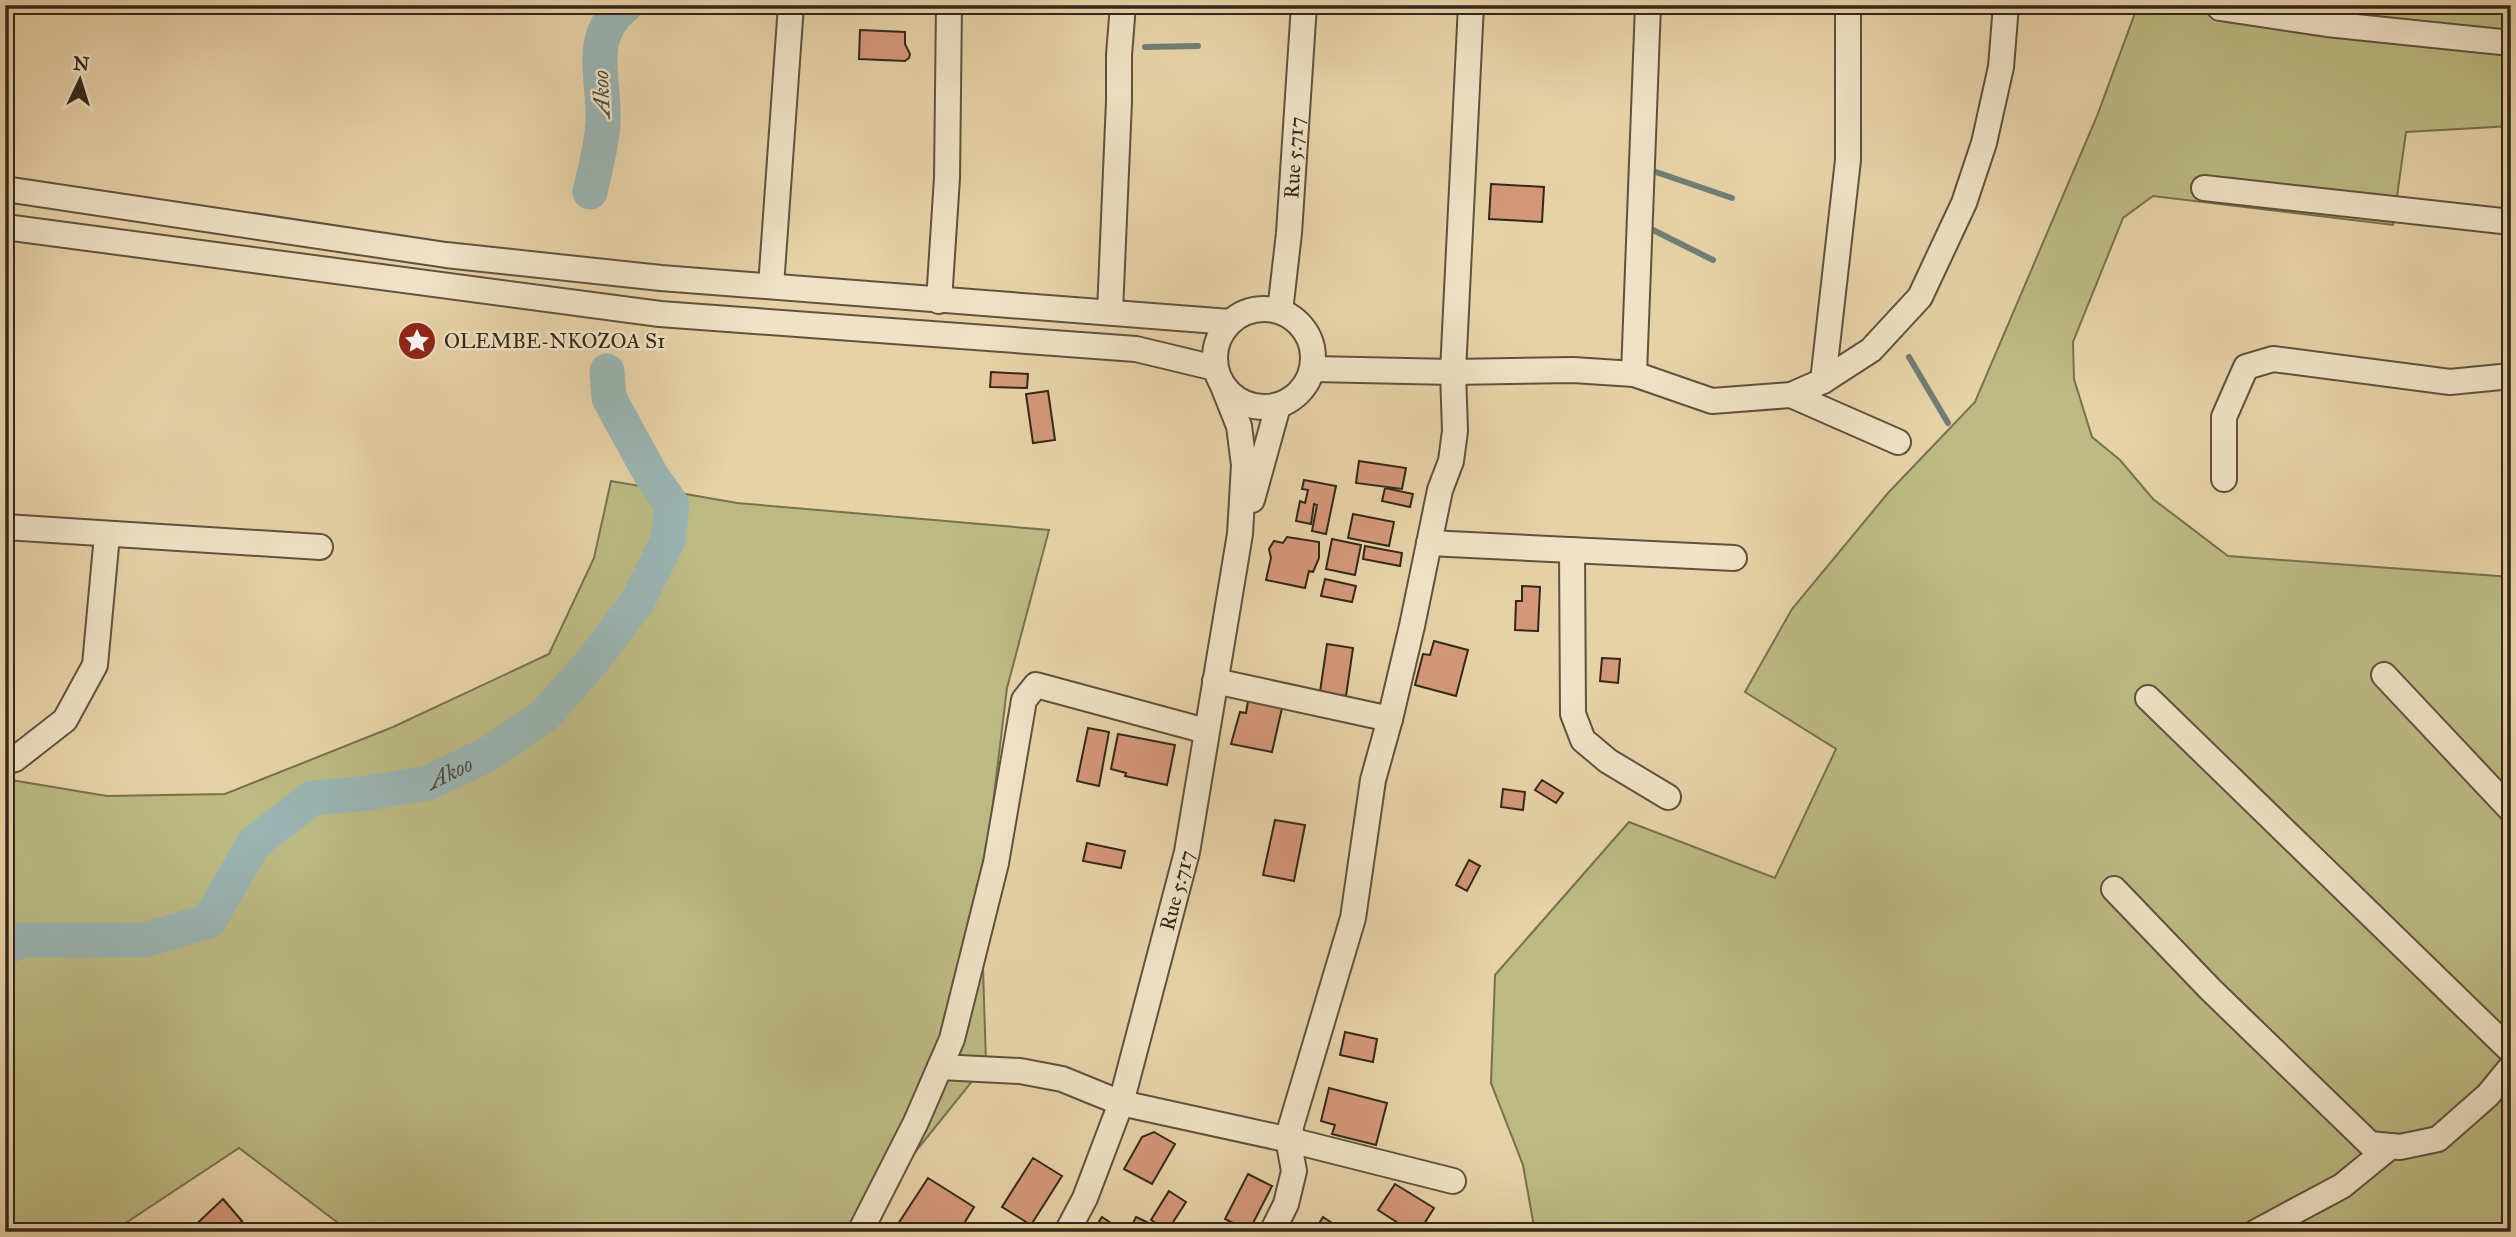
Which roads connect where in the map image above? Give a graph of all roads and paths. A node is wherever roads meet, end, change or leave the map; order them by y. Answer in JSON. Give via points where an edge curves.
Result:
{"nodes":[{"id":1,"x":791,"y":5,"type":"edge"},
{"id":2,"x":949,"y":5,"type":"edge"},
{"id":3,"x":1123,"y":5,"type":"edge"},
{"id":4,"x":1304,"y":5,"type":"edge"},
{"id":5,"x":1471,"y":5,"type":"edge"},
{"id":6,"x":1648,"y":5,"type":"edge"},
{"id":7,"x":1848,"y":5,"type":"edge"},
{"id":8,"x":2006,"y":5,"type":"edge"},
{"id":9,"x":2220,"y":8,"type":"dead end"},
{"id":10,"x":2511,"y":43,"type":"edge"},
{"id":11,"x":2204,"y":188,"type":"dead end"},
{"id":12,"x":5,"y":189,"type":"edge"},
{"id":13,"x":2511,"y":222,"type":"edge"},
{"id":14,"x":5,"y":227,"type":"edge"},
{"id":15,"x":771,"y":286,"type":"junction"},
{"id":16,"x":939,"y":301,"type":"junction"},
{"id":17,"x":1280,"y":311,"type":"junction"},
{"id":18,"x":1110,"y":312,"type":"junction"},
{"id":19,"x":1230,"y":322,"type":"junction"},
{"id":20,"x":1313,"y":369,"type":"junction"},
{"id":21,"x":1453,"y":372,"type":"junction"},
{"id":22,"x":1634,"y":374,"type":"junction"},
{"id":23,"x":2511,"y":376,"type":"edge"},
{"id":24,"x":1219,"y":377,"type":"junction"},
{"id":25,"x":1822,"y":381,"type":"junction"},
{"id":26,"x":1791,"y":395,"type":"junction"},
{"id":27,"x":1278,"y":406,"type":"junction"},
{"id":28,"x":1898,"y":442,"type":"dead end"},
{"id":29,"x":2224,"y":479,"type":"dead end"},
{"id":30,"x":5,"y":527,"type":"edge"},
{"id":31,"x":1240,"y":534,"type":"junction"},
{"id":32,"x":107,"y":535,"type":"junction"},
{"id":33,"x":1429,"y":544,"type":"junction"},
{"id":34,"x":320,"y":547,"type":"dead end"},
{"id":35,"x":1572,"y":550,"type":"junction"},
{"id":36,"x":1734,"y":558,"type":"dead end"},
{"id":37,"x":2384,"y":675,"type":"dead end"},
{"id":38,"x":1215,"y":681,"type":"junction"},
{"id":39,"x":2148,"y":698,"type":"dead end"},
{"id":40,"x":1390,"y":719,"type":"junction"},
{"id":41,"x":1206,"y":731,"type":"junction"},
{"id":42,"x":5,"y":762,"type":"edge"},
{"id":43,"x":1668,"y":797,"type":"dead end"},
{"id":44,"x":2511,"y":810,"type":"edge"},
{"id":45,"x":2114,"y":889,"type":"dead end"},
{"id":46,"x":2511,"y":1051,"type":"edge"},
{"id":47,"x":2511,"y":1066,"type":"edge"},
{"id":48,"x":940,"y":1067,"type":"junction"},
{"id":49,"x":1121,"y":1103,"type":"junction"},
{"id":50,"x":1290,"y":1140,"type":"junction"},
{"id":51,"x":2391,"y":1146,"type":"junction"},
{"id":52,"x":1453,"y":1181,"type":"dead end"},
{"id":53,"x":860,"y":1232,"type":"edge"},
{"id":54,"x":1067,"y":1232,"type":"edge"},
{"id":55,"x":1272,"y":1232,"type":"edge"},
{"id":56,"x":2256,"y":1232,"type":"edge"}],
"edges":[{"from":1,"to":15,"type":"street"},
{"from":2,"to":16,"type":"street","via":[[947,178]]},
{"from":3,"to":18,"type":"street"},
{"from":4,"to":17,"type":"street","name":"Rue 5.717"},
{"from":5,"to":21,"type":"street"},
{"from":6,"to":22,"type":"street"},
{"from":7,"to":25,"type":"street","via":[[1848,160]]},
{"from":8,"to":25,"type":"street","via":[[2001,67],[1984,143],[1964,203],[1920,297],[1871,350]]},
{"from":9,"to":10,"type":"street"},
{"from":11,"to":13,"type":"street"},
{"from":12,"to":15,"type":"street","via":[[446,255]]},
{"from":14,"to":24,"type":"street","via":[[660,314],[1136,349]]},
{"from":15,"to":16,"type":"street"},
{"from":16,"to":18,"type":"street"},
{"from":17,"to":19,"type":"street","via":[[1253,310]]},
{"from":17,"to":20,"type":"street","via":[[1307,334],[1314,354]]},
{"from":18,"to":19,"type":"street"},
{"from":19,"to":24,"type":"street","via":[[1214,352]]},
{"from":20,"to":21,"type":"street"},
{"from":20,"to":27,"type":"street","via":[[1300,392]]},
{"from":21,"to":22,"type":"street"},
{"from":21,"to":33,"type":"street","via":[[1451,461]]},
{"from":22,"to":26,"type":"street","via":[[1712,401]]},
{"from":23,"to":29,"type":"street","via":[[2450,383],[2273,359],[2246,367],[2224,416]]},
{"from":24,"to":27,"type":"street","via":[[1233,397],[1247,405]]},
{"from":24,"to":31,"type":"street","name":"Rue 5.717","via":[[1239,426],[1244,465]]},
{"from":25,"to":26,"type":"street"},
{"from":26,"to":28,"type":"street"},
{"from":27,"to":31,"type":"street","name":"Rue 5.717"},
{"from":30,"to":32,"type":"street"},
{"from":31,"to":38,"type":"street","name":"Rue 5.717"},
{"from":32,"to":34,"type":"street"},
{"from":32,"to":42,"type":"street","via":[[96,665],[65,720]]},
{"from":33,"to":35,"type":"street"},
{"from":33,"to":40,"type":"street"},
{"from":35,"to":36,"type":"street"},
{"from":35,"to":43,"type":"street","via":[[1573,714],[1583,740],[1608,761]]},
{"from":37,"to":44,"type":"street"},
{"from":38,"to":40,"type":"street"},
{"from":38,"to":41,"type":"street","name":"Rue 5.717"},
{"from":39,"to":46,"type":"street"},
{"from":40,"to":50,"type":"street","via":[[1373,780],[1353,918]]},
{"from":41,"to":48,"type":"street","via":[[1036,685],[1024,700],[996,863]]},
{"from":41,"to":49,"type":"street","name":"Rue 5.717","via":[[1187,852]]},
{"from":45,"to":51,"type":"street","via":[[2370,1144]]},
{"from":47,"to":51,"type":"street","via":[[2487,1095],[2438,1139]]},
{"from":48,"to":49,"type":"street","via":[[1020,1071],[1062,1079]]},
{"from":48,"to":53,"type":"street"},
{"from":49,"to":50,"type":"street"},
{"from":49,"to":54,"type":"street","name":"Rue 5.717"},
{"from":50,"to":52,"type":"street"},
{"from":50,"to":55,"type":"street","via":[[1294,1171],[1286,1204]]},
{"from":51,"to":56,"type":"street","via":[[2342,1186]]}]}
